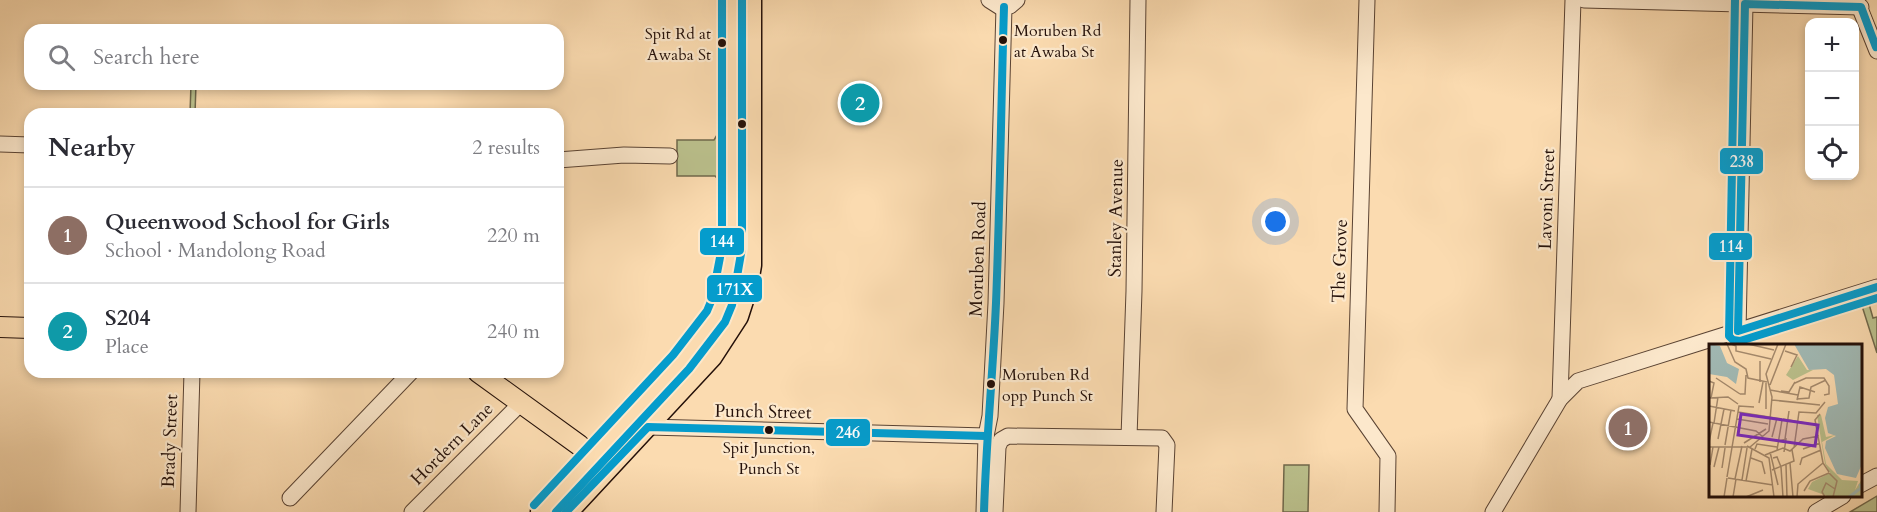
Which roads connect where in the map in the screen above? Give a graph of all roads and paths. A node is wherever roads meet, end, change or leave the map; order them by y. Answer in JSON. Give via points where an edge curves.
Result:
{"nodes":[{"id":1,"x":732,"y":0,"type":"edge"},
{"id":2,"x":750,"y":0,"type":"edge"},
{"id":3,"x":988,"y":0,"type":"edge"},
{"id":4,"x":1138,"y":0,"type":"edge"},
{"id":5,"x":1367,"y":0,"type":"edge"},
{"id":6,"x":1573,"y":0,"type":"edge"},
{"id":7,"x":1584,"y":0,"type":"edge"},
{"id":8,"x":1010,"y":4,"type":"edge"},
{"id":9,"x":1745,"y":4,"type":"junction"},
{"id":10,"x":1859,"y":4,"type":"edge"},
{"id":11,"x":1877,"y":51,"type":"edge"},
{"id":12,"x":0,"y":144,"type":"edge"},
{"id":13,"x":24,"y":145,"type":"edge"},
{"id":14,"x":670,"y":156,"type":"dead end"},
{"id":15,"x":564,"y":160,"type":"edge"},
{"id":16,"x":1877,"y":287,"type":"edge"},
{"id":17,"x":0,"y":327,"type":"edge"},
{"id":18,"x":24,"y":328,"type":"edge"},
{"id":19,"x":1738,"y":331,"type":"junction"},
{"id":20,"x":192,"y":378,"type":"edge"},
{"id":21,"x":405,"y":378,"type":"edge"},
{"id":22,"x":486,"y":378,"type":"edge"},
{"id":23,"x":1560,"y":399,"type":"junction"},
{"id":24,"x":520,"y":404,"type":"junction"},
{"id":25,"x":648,"y":427,"type":"junction"},
{"id":26,"x":986,"y":436,"type":"junction"},
{"id":27,"x":1129,"y":437,"type":"junction"},
{"id":28,"x":600,"y":464,"type":"junction"},
{"id":29,"x":1877,"y":476,"type":"edge"},
{"id":30,"x":1862,"y":484,"type":"edge"},
{"id":31,"x":1840,"y":497,"type":"edge"},
{"id":32,"x":290,"y":498,"type":"dead end"},
{"id":33,"x":188,"y":512,"type":"edge"},
{"id":34,"x":412,"y":512,"type":"edge"},
{"id":35,"x":542,"y":512,"type":"edge"},
{"id":36,"x":566,"y":512,"type":"edge"},
{"id":37,"x":984,"y":512,"type":"edge"},
{"id":38,"x":995,"y":512,"type":"edge"},
{"id":39,"x":1164,"y":512,"type":"edge"},
{"id":40,"x":1387,"y":512,"type":"edge"},
{"id":41,"x":1493,"y":512,"type":"edge"},
{"id":42,"x":1816,"y":512,"type":"edge"}],
"edges":[{"from":1,"to":28,"type":"highway","via":[[732,248],[727,286],[716,316]]},
{"from":2,"to":25,"type":"highway","via":[[750,266],[746,288],[737,316],[722,341]]},
{"from":3,"to":8,"type":"street","via":[[995,6]]},
{"from":4,"to":27,"type":"street","name":"Stanley Avenue"},
{"from":5,"to":40,"type":"street","name":"The Grove","via":[[1355,409],[1388,456]]},
{"from":6,"to":23,"type":"street","name":"Lavoni Street"},
{"from":7,"to":9,"type":"street"},
{"from":8,"to":26,"type":"street","name":"Moruben Road"},
{"from":9,"to":10,"type":"street"},
{"from":9,"to":19,"type":"street"},
{"from":10,"to":11,"type":"street"},
{"from":12,"to":13,"type":"street"},
{"from":14,"to":15,"type":"street"},
{"from":16,"to":19,"type":"street"},
{"from":17,"to":18,"type":"main road"},
{"from":19,"to":23,"type":"street","via":[[1578,381]]},
{"from":20,"to":33,"type":"street","name":"Brady Street"},
{"from":21,"to":32,"type":"street"},
{"from":22,"to":24,"type":"main road"},
{"from":23,"to":41,"type":"street"},
{"from":24,"to":28,"type":"main road"},
{"from":24,"to":34,"type":"street","name":"Hordern Lane"},
{"from":25,"to":26,"type":"street","name":"Punch Street"},
{"from":25,"to":28,"type":"highway"},
{"from":26,"to":37,"type":"street","name":"Moruben Road"},
{"from":27,"to":38,"type":"street","via":[[1008,436],[998,447]]},
{"from":27,"to":39,"type":"street","via":[[1164,440],[1167,445]]},
{"from":28,"to":35,"type":"highway"},
{"from":28,"to":36,"type":"highway"},
{"from":29,"to":30,"type":"street"},
{"from":31,"to":42,"type":"street"}]}
